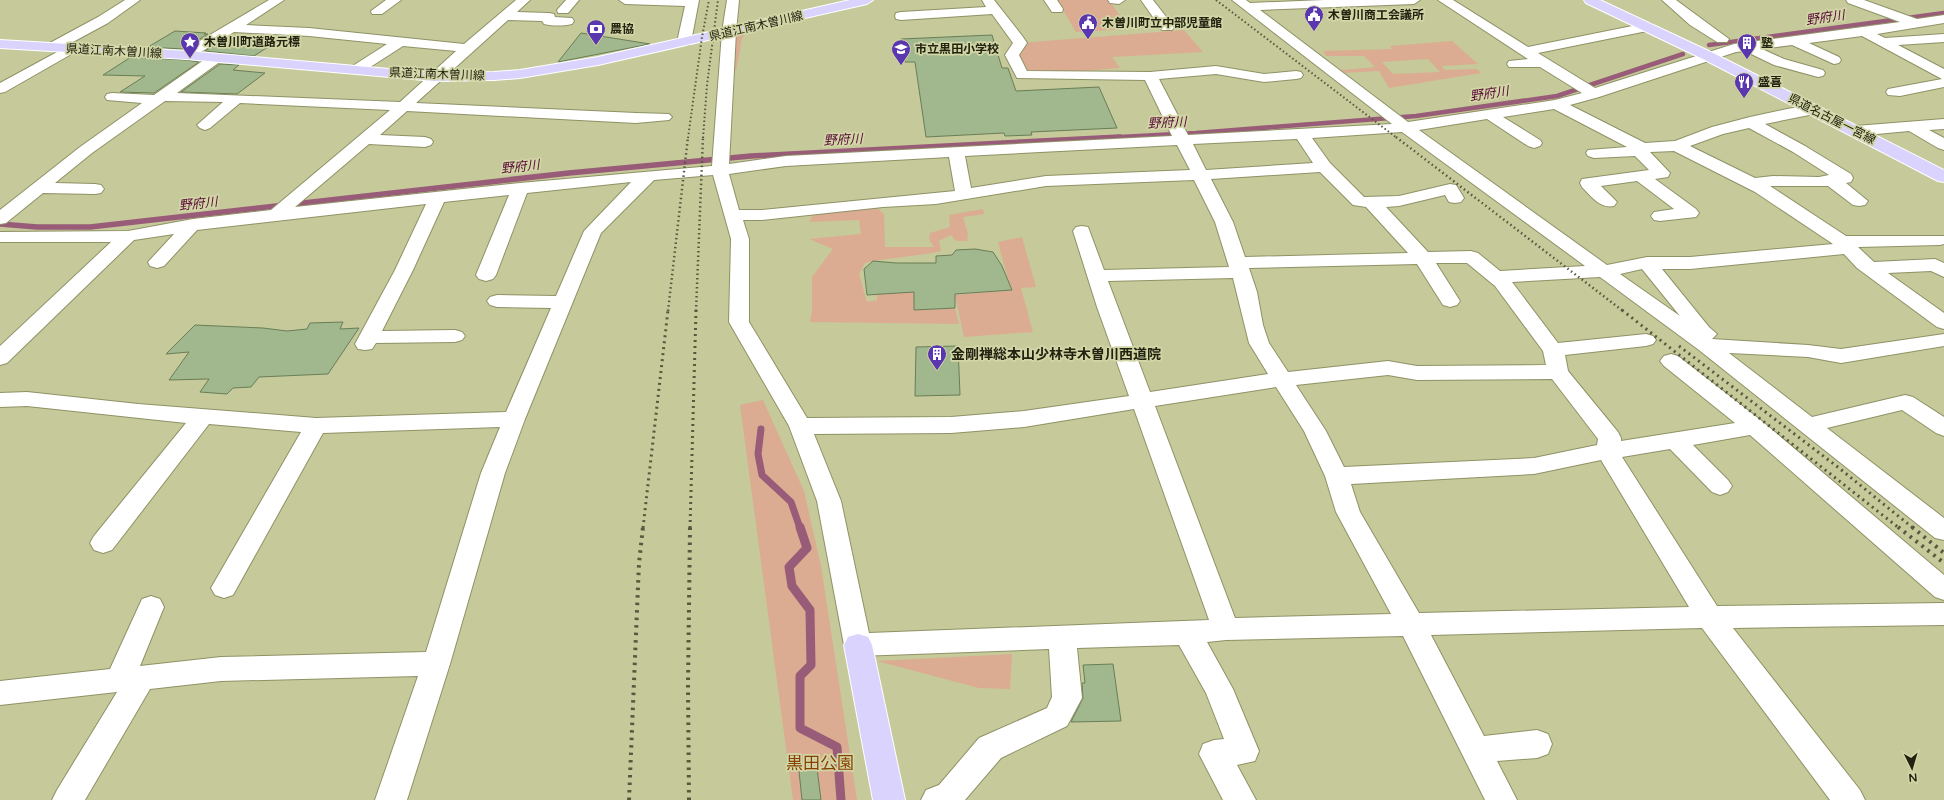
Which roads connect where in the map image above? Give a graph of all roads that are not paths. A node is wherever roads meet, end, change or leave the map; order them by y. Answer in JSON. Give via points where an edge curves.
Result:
{"nodes":[{"id":1,"x":134,"y":0,"type":"edge"},
{"id":2,"x":278,"y":0,"type":"edge"},
{"id":3,"x":396,"y":0,"type":"edge"},
{"id":4,"x":524,"y":0,"type":"edge"},
{"id":5,"x":573,"y":0,"type":"edge"},
{"id":6,"x":625,"y":0,"type":"edge"},
{"id":7,"x":734,"y":0,"type":"edge"},
{"id":8,"x":868,"y":0,"type":"edge"},
{"id":9,"x":1114,"y":0,"type":"edge"},
{"id":10,"x":1119,"y":0,"type":"edge"},
{"id":11,"x":1147,"y":0,"type":"edge"},
{"id":12,"x":1414,"y":0,"type":"edge"},
{"id":13,"x":1444,"y":0,"type":"edge"},
{"id":14,"x":1590,"y":0,"type":"edge"},
{"id":15,"x":1668,"y":0,"type":"edge"},
{"id":16,"x":1852,"y":0,"type":"edge"},
{"id":17,"x":693,"y":2,"type":"edge"},
{"id":18,"x":1302,"y":2,"type":"edge"},
{"id":19,"x":1243,"y":4,"type":"edge"},
{"id":20,"x":991,"y":5,"type":"edge"},
{"id":21,"x":377,"y":11,"type":"dead end"},
{"id":22,"x":900,"y":14,"type":"dead end"},
{"id":23,"x":507,"y":16,"type":"junction"},
{"id":24,"x":1930,"y":22,"type":"edge"},
{"id":25,"x":1647,"y":27,"type":"junction"},
{"id":26,"x":231,"y":28,"type":"junction"},
{"id":27,"x":1167,"y":28,"type":"dead end"},
{"id":28,"x":729,"y":32,"type":"junction"},
{"id":29,"x":1722,"y":38,"type":"dead end"},
{"id":30,"x":1944,"y":38,"type":"edge"},
{"id":31,"x":1863,"y":39,"type":"junction"},
{"id":32,"x":1794,"y":41,"type":"junction"},
{"id":33,"x":399,"y":42,"type":"junction"},
{"id":34,"x":684,"y":42,"type":"junction"},
{"id":35,"x":1883,"y":42,"type":"junction"},
{"id":36,"x":0,"y":44,"type":"edge"},
{"id":37,"x":1493,"y":46,"type":"dead end"},
{"id":38,"x":1746,"y":46,"type":"junction"},
{"id":39,"x":53,"y":48,"type":"junction"},
{"id":40,"x":70,"y":48,"type":"junction"},
{"id":41,"x":467,"y":48,"type":"junction"},
{"id":42,"x":1522,"y":48,"type":"junction"},
{"id":43,"x":186,"y":55,"type":"junction"},
{"id":44,"x":1708,"y":56,"type":"junction"},
{"id":45,"x":216,"y":58,"type":"junction"},
{"id":46,"x":1834,"y":60,"type":"dead end"},
{"id":47,"x":1545,"y":62,"type":"junction"},
{"id":48,"x":1514,"y":64,"type":"dead end"},
{"id":49,"x":356,"y":70,"type":"junction"},
{"id":50,"x":1818,"y":73,"type":"dead end"},
{"id":51,"x":1296,"y":75,"type":"dead end"},
{"id":52,"x":1944,"y":75,"type":"edge"},
{"id":53,"x":435,"y":76,"type":"junction"},
{"id":54,"x":1150,"y":76,"type":"junction"},
{"id":55,"x":1944,"y":83,"type":"edge"},
{"id":56,"x":1354,"y":88,"type":"junction"},
{"id":57,"x":1377,"y":88,"type":"dead end"},
{"id":58,"x":0,"y":89,"type":"edge"},
{"id":59,"x":1588,"y":90,"type":"junction"},
{"id":60,"x":1893,"y":92,"type":"dead end"},
{"id":61,"x":112,"y":97,"type":"dead end"},
{"id":62,"x":161,"y":98,"type":"junction"},
{"id":63,"x":236,"y":99,"type":"junction"},
{"id":64,"x":1556,"y":104,"type":"junction"},
{"id":65,"x":403,"y":107,"type":"junction"},
{"id":66,"x":1814,"y":110,"type":"junction"},
{"id":67,"x":1489,"y":114,"type":"junction"},
{"id":68,"x":664,"y":117,"type":"dead end"},
{"id":69,"x":1399,"y":122,"type":"junction"},
{"id":70,"x":1750,"y":122,"type":"junction"},
{"id":71,"x":1944,"y":124,"type":"edge"},
{"id":72,"x":205,"y":125,"type":"dead end"},
{"id":73,"x":1913,"y":127,"type":"junction"},
{"id":74,"x":1855,"y":131,"type":"junction"},
{"id":75,"x":1301,"y":134,"type":"junction"},
{"id":76,"x":1180,"y":135,"type":"junction"},
{"id":77,"x":366,"y":139,"type":"junction"},
{"id":78,"x":425,"y":142,"type":"dead end"},
{"id":79,"x":1534,"y":143,"type":"dead end"},
{"id":80,"x":1944,"y":144,"type":"edge"},
{"id":81,"x":1677,"y":146,"type":"junction"},
{"id":82,"x":1641,"y":149,"type":"junction"},
{"id":83,"x":956,"y":152,"type":"junction"},
{"id":84,"x":1594,"y":153,"type":"dead end"},
{"id":85,"x":721,"y":163,"type":"junction"},
{"id":86,"x":1038,"y":165,"type":"junction"},
{"id":87,"x":1324,"y":167,"type":"junction"},
{"id":88,"x":648,"y":175,"type":"junction"},
{"id":89,"x":1201,"y":175,"type":"junction"},
{"id":90,"x":1640,"y":176,"type":"junction"},
{"id":91,"x":1944,"y":177,"type":"edge"},
{"id":92,"x":1831,"y":180,"type":"junction"},
{"id":93,"x":1752,"y":184,"type":"junction"},
{"id":94,"x":38,"y":188,"type":"junction"},
{"id":95,"x":520,"y":188,"type":"junction"},
{"id":96,"x":95,"y":189,"type":"dead end"},
{"id":97,"x":964,"y":194,"type":"junction"},
{"id":98,"x":438,"y":197,"type":"junction"},
{"id":99,"x":1455,"y":198,"type":"dead end"},
{"id":100,"x":1859,"y":201,"type":"dead end"},
{"id":101,"x":1608,"y":202,"type":"dead end"},
{"id":102,"x":1372,"y":203,"type":"junction"},
{"id":103,"x":278,"y":213,"type":"junction"},
{"id":104,"x":732,"y":215,"type":"junction"},
{"id":105,"x":1660,"y":216,"type":"dead end"},
{"id":106,"x":3,"y":217,"type":"edge"},
{"id":107,"x":193,"y":224,"type":"junction"},
{"id":108,"x":1082,"y":231,"type":"dead end"},
{"id":109,"x":128,"y":236,"type":"junction"},
{"id":110,"x":0,"y":237,"type":"edge"},
{"id":111,"x":1940,"y":240,"type":"dead end"},
{"id":112,"x":1845,"y":245,"type":"junction"},
{"id":113,"x":1423,"y":258,"type":"junction"},
{"id":114,"x":157,"y":262,"type":"dead end"},
{"id":115,"x":1647,"y":263,"type":"junction"},
{"id":116,"x":1238,"y":267,"type":"junction"},
{"id":117,"x":1870,"y":268,"type":"junction"},
{"id":118,"x":1603,"y":271,"type":"junction"},
{"id":119,"x":1944,"y":271,"type":"edge"},
{"id":120,"x":1161,"y":273,"type":"junction"},
{"id":121,"x":486,"y":275,"type":"dead end"},
{"id":122,"x":1097,"y":276,"type":"junction"},
{"id":123,"x":1496,"y":277,"type":"junction"},
{"id":124,"x":1169,"y":291,"type":"dead end"},
{"id":125,"x":497,"y":301,"type":"dead end"},
{"id":126,"x":1450,"y":301,"type":"dead end"},
{"id":127,"x":564,"y":302,"type":"junction"},
{"id":128,"x":38,"y":321,"type":"junction"},
{"id":129,"x":59,"y":322,"type":"dead end"},
{"id":130,"x":1944,"y":323,"type":"edge"},
{"id":131,"x":455,"y":336,"type":"dead end"},
{"id":132,"x":1646,"y":340,"type":"dead end"},
{"id":133,"x":1944,"y":340,"type":"edge"},
{"id":134,"x":1706,"y":345,"type":"junction"},
{"id":135,"x":1732,"y":347,"type":"junction"},
{"id":136,"x":0,"y":358,"type":"edge"},
{"id":137,"x":1556,"y":361,"type":"junction"},
{"id":138,"x":1670,"y":362,"type":"dead end"},
{"id":139,"x":1284,"y":379,"type":"junction"},
{"id":140,"x":0,"y":400,"type":"edge"},
{"id":141,"x":1141,"y":400,"type":"junction"},
{"id":142,"x":204,"y":416,"type":"junction"},
{"id":143,"x":514,"y":419,"type":"junction"},
{"id":144,"x":1809,"y":425,"type":"junction"},
{"id":145,"x":316,"y":426,"type":"junction"},
{"id":146,"x":800,"y":426,"type":"junction"},
{"id":147,"x":1756,"y":427,"type":"junction"},
{"id":148,"x":1944,"y":428,"type":"edge"},
{"id":149,"x":1676,"y":441,"type":"junction"},
{"id":150,"x":1607,"y":451,"type":"junction"},
{"id":151,"x":1337,"y":476,"type":"junction"},
{"id":152,"x":1720,"y":486,"type":"dead end"},
{"id":153,"x":1944,"y":531,"type":"edge"},
{"id":154,"x":103,"y":543,"type":"dead end"},
{"id":155,"x":224,"y":588,"type":"dead end"},
{"id":156,"x":1944,"y":590,"type":"edge"},
{"id":157,"x":150,"y":607,"type":"dead end"},
{"id":158,"x":1944,"y":614,"type":"edge"},
{"id":159,"x":1709,"y":617,"type":"junction"},
{"id":160,"x":1411,"y":624,"type":"junction"},
{"id":161,"x":1226,"y":629,"type":"junction"},
{"id":162,"x":1187,"y":633,"type":"junction"},
{"id":163,"x":1062,"y":636,"type":"junction"},
{"id":164,"x":858,"y":645,"type":"junction"},
{"id":165,"x":436,"y":664,"type":"junction"},
{"id":166,"x":131,"y":678,"type":"junction"},
{"id":167,"x":0,"y":693,"type":"edge"},
{"id":168,"x":1537,"y":744,"type":"dead end"},
{"id":169,"x":1475,"y":750,"type":"junction"},
{"id":170,"x":68,"y":800,"type":"edge"},
{"id":171,"x":391,"y":800,"type":"edge"},
{"id":172,"x":889,"y":800,"type":"edge"},
{"id":173,"x":937,"y":800,"type":"edge"},
{"id":174,"x":1240,"y":800,"type":"edge"},
{"id":175,"x":1501,"y":800,"type":"edge"},
{"id":176,"x":1849,"y":800,"type":"edge"}],
"edges":[{"from":1,"to":39,"type":"street"},
{"from":2,"to":26,"type":"street"},
{"from":3,"to":21,"type":"street"},
{"from":4,"to":23,"type":"street"},
{"from":5,"to":23,"type":"street","via":[[565,16],[549,21],[549,17]]},
{"from":6,"to":17,"type":"street"},
{"from":7,"to":28,"type":"street"},
{"from":8,"to":28,"type":"main road","name":"県道江南木曽川線"},
{"from":9,"to":10,"type":"street"},
{"from":11,"to":27,"type":"street"},
{"from":12,"to":18,"type":"street"},
{"from":13,"to":42,"type":"street"},
{"from":14,"to":25,"type":"main road","name":"県道名古屋一宮線"},
{"from":15,"to":29,"type":"street","via":[[1695,22]]},
{"from":16,"to":24,"type":"street","via":[[1899,17]]},
{"from":17,"to":34,"type":"street"},
{"from":18,"to":19,"type":"street"},
{"from":19,"to":56,"type":"street"},
{"from":20,"to":22,"type":"street"},
{"from":20,"to":54,"type":"street","via":[[1013,29],[1020,43],[1012,55],[1022,76]]},
{"from":23,"to":41,"type":"street"},
{"from":24,"to":31,"type":"street"},
{"from":25,"to":42,"type":"street"},
{"from":25,"to":44,"type":"main road","name":"県道名古屋一宮線"},
{"from":26,"to":33,"type":"street","via":[[309,32]]},
{"from":26,"to":43,"type":"street"},
{"from":28,"to":34,"type":"main road","name":"県道江南木曽川線"},
{"from":28,"to":85,"type":"street"},
{"from":30,"to":35,"type":"street"},
{"from":31,"to":32,"type":"street","via":[[1842,35]]},
{"from":31,"to":35,"type":"street"},
{"from":32,"to":38,"type":"street"},
{"from":32,"to":46,"type":"street"},
{"from":33,"to":41,"type":"street"},
{"from":33,"to":49,"type":"street"},
{"from":34,"to":53,"type":"main road","name":"県道江南木曽川線","via":[[520,74],[460,78]]},
{"from":35,"to":52,"type":"street"},
{"from":36,"to":39,"type":"main road","name":"県道江南木曽川線"},
{"from":37,"to":42,"type":"street"},
{"from":38,"to":44,"type":"street"},
{"from":38,"to":50,"type":"street","via":[[1779,62]]},
{"from":39,"to":40,"type":"main road","name":"県道江南木曽川線"},
{"from":40,"to":43,"type":"main road","name":"県道江南木曽川線"},
{"from":40,"to":58,"type":"street"},
{"from":41,"to":53,"type":"street"},
{"from":42,"to":47,"type":"street"},
{"from":43,"to":45,"type":"main road","name":"県道江南木曽川線"},
{"from":44,"to":59,"type":"street"},
{"from":44,"to":66,"type":"main road","name":"県道名古屋一宮線"},
{"from":45,"to":49,"type":"main road","name":"県道江南木曽川線"},
{"from":45,"to":62,"type":"street"},
{"from":47,"to":48,"type":"street"},
{"from":47,"to":59,"type":"street"},
{"from":49,"to":53,"type":"main road","name":"県道江南木曽川線"},
{"from":51,"to":54,"type":"street","via":[[1264,78],[1216,70]]},
{"from":53,"to":65,"type":"street"},
{"from":54,"to":76,"type":"street"},
{"from":55,"to":60,"type":"street","via":[[1929,84],[1911,91]]},
{"from":56,"to":57,"type":"street"},
{"from":56,"to":69,"type":"street"},
{"from":59,"to":64,"type":"street"},
{"from":61,"to":62,"type":"street"},
{"from":62,"to":63,"type":"street"},
{"from":62,"to":94,"type":"street","via":[[86,150]]},
{"from":63,"to":65,"type":"street"},
{"from":63,"to":72,"type":"street"},
{"from":64,"to":67,"type":"street"},
{"from":64,"to":82,"type":"street"},
{"from":65,"to":68,"type":"street","via":[[636,118]]},
{"from":65,"to":77,"type":"street"},
{"from":66,"to":70,"type":"street"},
{"from":66,"to":74,"type":"main road","name":"県道名古屋一宮線"},
{"from":67,"to":69,"type":"street"},
{"from":67,"to":79,"type":"street"},
{"from":69,"to":75,"type":"street"},
{"from":69,"to":118,"type":"street"},
{"from":70,"to":81,"type":"street","via":[[1718,130]]},
{"from":70,"to":92,"type":"street","via":[[1845,178]]},
{"from":71,"to":73,"type":"street"},
{"from":73,"to":74,"type":"street"},
{"from":73,"to":80,"type":"street"},
{"from":74,"to":91,"type":"main road","name":"県道名古屋一宮線"},
{"from":75,"to":76,"type":"street"},
{"from":75,"to":87,"type":"street"},
{"from":76,"to":86,"type":"street"},
{"from":76,"to":89,"type":"street"},
{"from":77,"to":78,"type":"street"},
{"from":77,"to":103,"type":"street"},
{"from":81,"to":82,"type":"street"},
{"from":81,"to":93,"type":"street"},
{"from":82,"to":84,"type":"street"},
{"from":82,"to":90,"type":"street","via":[[1662,173]]},
{"from":83,"to":85,"type":"street"},
{"from":83,"to":86,"type":"street"},
{"from":83,"to":97,"type":"street"},
{"from":85,"to":88,"type":"street"},
{"from":85,"to":104,"type":"street"},
{"from":86,"to":89,"type":"street"},
{"from":86,"to":97,"type":"street"},
{"from":87,"to":89,"type":"street"},
{"from":87,"to":102,"type":"street","via":[[1359,201]]},
{"from":88,"to":95,"type":"street"},
{"from":88,"to":127,"type":"street","via":[[593,232]]},
{"from":89,"to":116,"type":"street","via":[[1224,222]]},
{"from":90,"to":101,"type":"street","via":[[1588,183]]},
{"from":90,"to":105,"type":"street","via":[[1690,213]]},
{"from":92,"to":93,"type":"street"},
{"from":92,"to":100,"type":"street"},
{"from":93,"to":112,"type":"street"},
{"from":94,"to":96,"type":"street"},
{"from":94,"to":106,"type":"street"},
{"from":95,"to":98,"type":"street"},
{"from":95,"to":121,"type":"street"},
{"from":97,"to":104,"type":"street","via":[[936,199],[762,215]]},
{"from":98,"to":103,"type":"street"},
{"from":98,"to":131,"type":"street","via":[[367,341]]},
{"from":99,"to":102,"type":"street","via":[[1450,189],[1399,201]]},
{"from":102,"to":113,"type":"street"},
{"from":103,"to":107,"type":"street"},
{"from":104,"to":146,"type":"street","via":[[740,239],[739,322]]},
{"from":107,"to":109,"type":"street"},
{"from":107,"to":114,"type":"street"},
{"from":108,"to":122,"type":"street"},
{"from":109,"to":110,"type":"street"},
{"from":109,"to":128,"type":"street"},
{"from":111,"to":112,"type":"street"},
{"from":112,"to":115,"type":"street","via":[[1690,263]]},
{"from":112,"to":117,"type":"street"},
{"from":113,"to":116,"type":"street"},
{"from":113,"to":123,"type":"street","via":[[1471,257]]},
{"from":113,"to":126,"type":"street"},
{"from":115,"to":118,"type":"street"},
{"from":115,"to":135,"type":"street","via":[[1702,331]]},
{"from":116,"to":120,"type":"street"},
{"from":116,"to":139,"type":"street","via":[[1247,292],[1259,343]]},
{"from":117,"to":119,"type":"street","via":[[1935,265]]},
{"from":117,"to":130,"type":"street"},
{"from":118,"to":123,"type":"street"},
{"from":118,"to":134,"type":"street"},
{"from":120,"to":122,"type":"street"},
{"from":120,"to":124,"type":"street"},
{"from":122,"to":141,"type":"street"},
{"from":123,"to":137,"type":"street","via":[[1523,311]]},
{"from":125,"to":127,"type":"street"},
{"from":127,"to":143,"type":"street"},
{"from":128,"to":129,"type":"street"},
{"from":128,"to":136,"type":"street"},
{"from":132,"to":137,"type":"street"},
{"from":133,"to":135,"type":"street","via":[[1841,356],[1808,351]]},
{"from":134,"to":135,"type":"street"},
{"from":134,"to":144,"type":"street"},
{"from":137,"to":139,"type":"street","via":[[1417,373],[1388,368]]},
{"from":137,"to":150,"type":"street","via":[[1610,438]]},
{"from":138,"to":147,"type":"street"},
{"from":139,"to":141,"type":"street"},
{"from":139,"to":151,"type":"street","via":[[1315,431]]},
{"from":140,"to":142,"type":"street","via":[[27,399]]},
{"from":141,"to":146,"type":"street","via":[[1024,419],[952,425]]},
{"from":141,"to":161,"type":"street"},
{"from":142,"to":145,"type":"street"},
{"from":142,"to":154,"type":"street"},
{"from":143,"to":145,"type":"street"},
{"from":143,"to":165,"type":"street","via":[[493,473]]},
{"from":144,"to":148,"type":"street","via":[[1905,402]]},
{"from":144,"to":153,"type":"street"},
{"from":145,"to":155,"type":"street"},
{"from":146,"to":164,"type":"street","via":[[829,501]]},
{"from":147,"to":149,"type":"street"},
{"from":147,"to":156,"type":"street"},
{"from":149,"to":150,"type":"street"},
{"from":149,"to":152,"type":"street"},
{"from":150,"to":151,"type":"street","via":[[1534,466]]},
{"from":150,"to":159,"type":"street"},
{"from":151,"to":160,"type":"street","via":[[1348,512]]},
{"from":157,"to":166,"type":"street"},
{"from":158,"to":159,"type":"street"},
{"from":159,"to":160,"type":"street"},
{"from":159,"to":176,"type":"street"},
{"from":160,"to":161,"type":"street"},
{"from":160,"to":169,"type":"street"},
{"from":161,"to":162,"type":"street"},
{"from":162,"to":163,"type":"street"},
{"from":162,"to":174,"type":"street","via":[[1219,689],[1244,751],[1214,754]]},
{"from":163,"to":164,"type":"street"},
{"from":163,"to":173,"type":"street","via":[[1067,698],[1057,717],[990,748],[950,795]]},
{"from":164,"to":172,"type":"main road"},
{"from":165,"to":166,"type":"street","via":[[221,669]]},
{"from":165,"to":171,"type":"street"},
{"from":166,"to":167,"type":"street"},
{"from":166,"to":170,"type":"street"},
{"from":168,"to":169,"type":"street"},
{"from":169,"to":175,"type":"street"}]}
